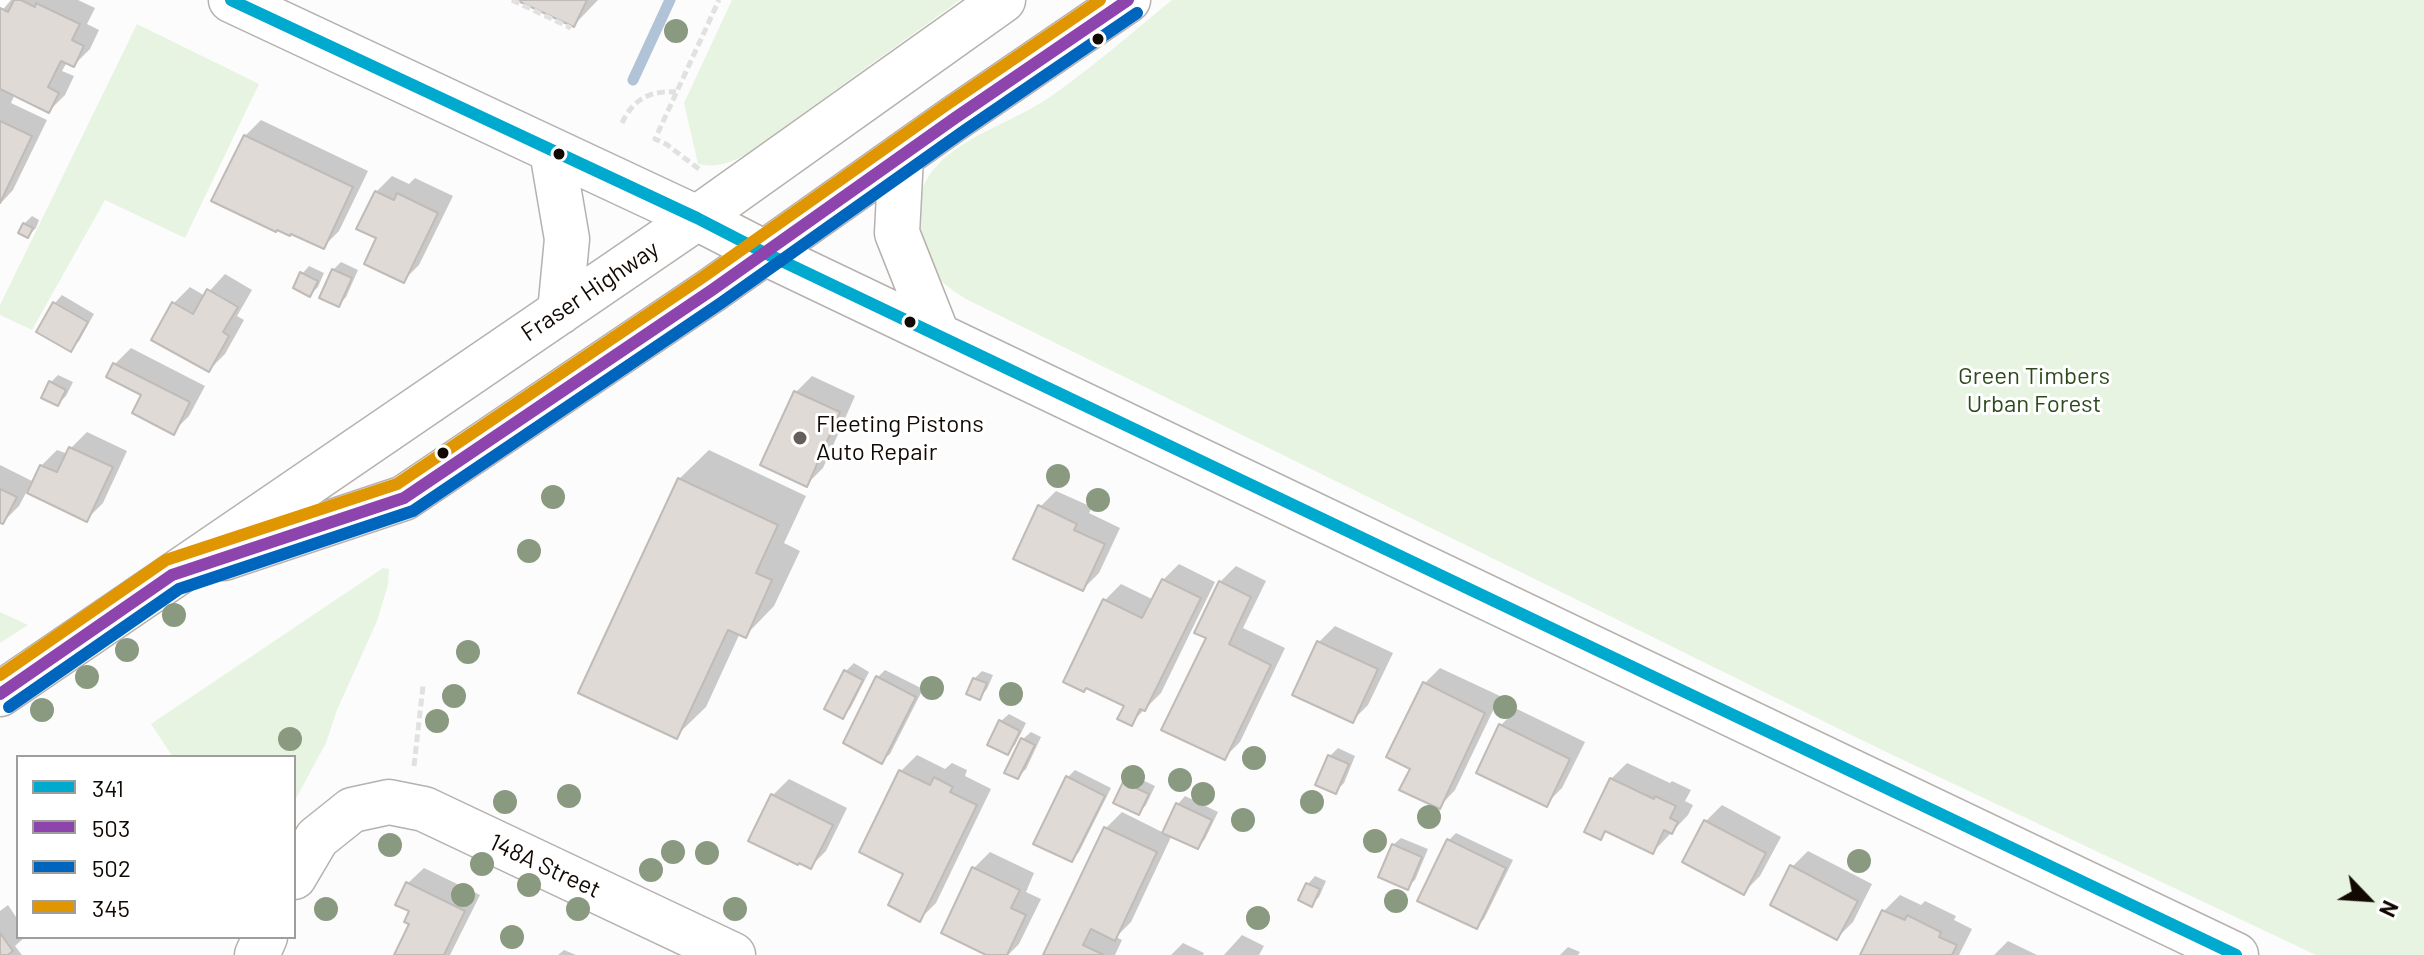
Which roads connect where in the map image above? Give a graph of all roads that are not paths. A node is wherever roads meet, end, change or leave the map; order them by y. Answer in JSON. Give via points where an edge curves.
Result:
{"nodes":[{"id":1,"x":231,"y":0,"type":"edge"},
{"id":2,"x":1003,"y":0,"type":"edge"},
{"id":3,"x":1128,"y":0,"type":"edge"},
{"id":4,"x":552,"y":151,"type":"junction"},
{"id":5,"x":901,"y":156,"type":"junction"},
{"id":6,"x":697,"y":218,"type":"junction"},
{"id":7,"x":763,"y":252,"type":"junction"},
{"id":8,"x":560,"y":312,"type":"junction"},
{"id":9,"x":937,"y":334,"type":"junction"},
{"id":10,"x":172,"y":575,"type":"junction"},
{"id":11,"x":0,"y":694,"type":"edge"},
{"id":12,"x":296,"y":874,"type":"edge"},
{"id":13,"x":733,"y":955,"type":"edge"},
{"id":14,"x":2236,"y":955,"type":"edge"}],
"edges":[{"from":1,"to":4,"type":"main road"},
{"from":2,"to":6,"type":"main road","name":"Fraser Highway"},
{"from":3,"to":5,"type":"main road","name":"Fraser Highway"},
{"from":4,"to":6,"type":"main road"},
{"from":4,"to":8,"type":"main road","via":[[567,239]]},
{"from":5,"to":7,"type":"main road","name":"Fraser Highway"},
{"from":5,"to":9,"type":"main road","via":[[897,233]]},
{"from":6,"to":7,"type":"main road"},
{"from":6,"to":8,"type":"main road","name":"Fraser Highway"},
{"from":7,"to":9,"type":"main road"},
{"from":7,"to":10,"type":"main road","name":"Fraser Highway","via":[[404,498]]},
{"from":8,"to":10,"type":"main road","name":"Fraser Highway"},
{"from":9,"to":14,"type":"main road"},
{"from":10,"to":11,"type":"main road","name":"Fraser Highway"},
{"from":12,"to":13,"type":"main road","name":"148A Street","via":[[317,838],[352,810],[389,802],[424,809]]}]}
